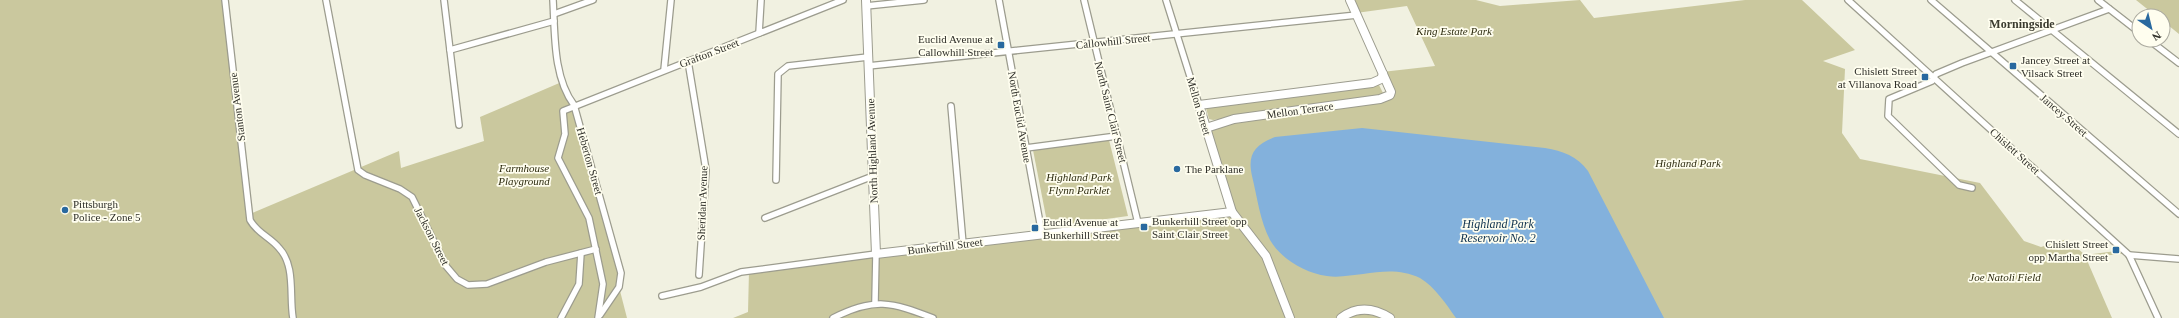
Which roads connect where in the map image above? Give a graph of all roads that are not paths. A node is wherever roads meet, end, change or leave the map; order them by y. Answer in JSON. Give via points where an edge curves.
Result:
{"nodes":[{"id":1,"x":224,"y":0,"type":"edge"},
{"id":2,"x":326,"y":0,"type":"edge"},
{"id":3,"x":444,"y":0,"type":"edge"},
{"id":4,"x":553,"y":0,"type":"edge"},
{"id":5,"x":593,"y":0,"type":"edge"},
{"id":6,"x":671,"y":0,"type":"edge"},
{"id":7,"x":760,"y":0,"type":"edge"},
{"id":8,"x":843,"y":0,"type":"edge"},
{"id":9,"x":924,"y":0,"type":"edge"},
{"id":10,"x":999,"y":0,"type":"edge"},
{"id":11,"x":1084,"y":0,"type":"edge"},
{"id":12,"x":1166,"y":0,"type":"edge"},
{"id":13,"x":1350,"y":0,"type":"edge"},
{"id":14,"x":1848,"y":0,"type":"edge"},
{"id":15,"x":1931,"y":0,"type":"edge"},
{"id":16,"x":2015,"y":0,"type":"edge"},
{"id":17,"x":2098,"y":0,"type":"edge"},
{"id":18,"x":866,"y":3,"type":"edge"},
{"id":19,"x":2109,"y":9,"type":"junction"},
{"id":20,"x":554,"y":14,"type":"junction"},
{"id":21,"x":1357,"y":15,"type":"junction"},
{"id":22,"x":554,"y":21,"type":"junction"},
{"id":23,"x":2131,"y":26,"type":"edge"},
{"id":24,"x":2051,"y":30,"type":"junction"},
{"id":25,"x":759,"y":33,"type":"junction"},
{"id":26,"x":1176,"y":34,"type":"junction"},
{"id":27,"x":1094,"y":42,"type":"junction"},
{"id":28,"x":2159,"y":48,"type":"edge"},
{"id":29,"x":450,"y":50,"type":"junction"},
{"id":30,"x":1008,"y":52,"type":"junction"},
{"id":31,"x":1992,"y":52,"type":"junction"},
{"id":32,"x":868,"y":57,"type":"junction"},
{"id":33,"x":688,"y":61,"type":"junction"},
{"id":34,"x":2179,"y":64,"type":"edge"},
{"id":35,"x":868,"y":66,"type":"junction"},
{"id":36,"x":664,"y":70,"type":"junction"},
{"id":37,"x":1383,"y":74,"type":"junction"},
{"id":38,"x":1934,"y":77,"type":"junction"},
{"id":39,"x":574,"y":105,"type":"junction"},
{"id":40,"x":1199,"y":105,"type":"junction"},
{"id":41,"x":951,"y":106,"type":"dead end"},
{"id":42,"x":459,"y":125,"type":"dead end"},
{"id":43,"x":1206,"y":128,"type":"junction"},
{"id":44,"x":2179,"y":134,"type":"edge"},
{"id":45,"x":1117,"y":136,"type":"junction"},
{"id":46,"x":1026,"y":148,"type":"junction"},
{"id":47,"x":873,"y":176,"type":"junction"},
{"id":48,"x":776,"y":180,"type":"dead end"},
{"id":49,"x":1972,"y":188,"type":"dead end"},
{"id":50,"x":1232,"y":212,"type":"junction"},
{"id":51,"x":2179,"y":214,"type":"edge"},
{"id":52,"x":765,"y":218,"type":"dead end"},
{"id":53,"x":1138,"y":223,"type":"junction"},
{"id":54,"x":1042,"y":234,"type":"junction"},
{"id":55,"x":963,"y":244,"type":"junction"},
{"id":56,"x":596,"y":249,"type":"junction"},
{"id":57,"x":581,"y":253,"type":"junction"},
{"id":58,"x":876,"y":254,"type":"junction"},
{"id":59,"x":2130,"y":255,"type":"junction"},
{"id":60,"x":2179,"y":259,"type":"edge"},
{"id":61,"x":698,"y":275,"type":"dead end"},
{"id":62,"x":662,"y":296,"type":"dead end"},
{"id":63,"x":1282,"y":301,"type":"junction"},
{"id":64,"x":875,"y":302,"type":"junction"},
{"id":65,"x":598,"y":317,"type":"edge"},
{"id":66,"x":293,"y":318,"type":"edge"},
{"id":67,"x":561,"y":318,"type":"edge"},
{"id":68,"x":833,"y":318,"type":"edge"},
{"id":69,"x":933,"y":318,"type":"edge"},
{"id":70,"x":1285,"y":318,"type":"edge"},
{"id":71,"x":1290,"y":318,"type":"edge"},
{"id":72,"x":1341,"y":318,"type":"edge"},
{"id":73,"x":1390,"y":318,"type":"edge"},
{"id":74,"x":2158,"y":318,"type":"edge"}],
"edges":[{"from":1,"to":66,"type":"street","name":"Stanton Avenue","via":[[250,214],[256,230],[280,249],[288,261]]},
{"from":2,"to":57,"type":"street","name":"Jackson Street","via":[[358,170],[412,197],[444,261],[456,279],[468,285],[488,284],[546,262]]},
{"from":3,"to":29,"type":"street"},
{"from":4,"to":20,"type":"street","name":"Heberton Street"},
{"from":5,"to":20,"type":"street"},
{"from":6,"to":36,"type":"street"},
{"from":7,"to":25,"type":"street"},
{"from":8,"to":25,"type":"street","name":"Grafton Street"},
{"from":9,"to":18,"type":"street"},
{"from":10,"to":30,"type":"street","name":"North Euclid Avenue"},
{"from":11,"to":27,"type":"street","name":"North Saint Clair Street"},
{"from":12,"to":26,"type":"street","name":"Mellon Street"},
{"from":13,"to":21,"type":"main road"},
{"from":14,"to":38,"type":"street","name":"Chislett Street"},
{"from":15,"to":31,"type":"street","name":"Jancey Street"},
{"from":16,"to":24,"type":"street"},
{"from":17,"to":19,"type":"street"},
{"from":18,"to":32,"type":"main road","name":"North Highland Avenue"},
{"from":19,"to":23,"type":"street"},
{"from":19,"to":24,"type":"street"},
{"from":20,"to":22,"type":"street","name":"Heberton Street"},
{"from":21,"to":26,"type":"street","name":"Callowhill Street"},
{"from":21,"to":37,"type":"main road"},
{"from":22,"to":29,"type":"street"},
{"from":22,"to":39,"type":"street","name":"Heberton Street","via":[[556,52],[570,102]]},
{"from":24,"to":31,"type":"street"},
{"from":24,"to":44,"type":"street"},
{"from":25,"to":33,"type":"street","name":"Grafton Street"},
{"from":26,"to":27,"type":"street","name":"Callowhill Street"},
{"from":26,"to":40,"type":"street","name":"Mellon Street"},
{"from":27,"to":30,"type":"street","name":"Callowhill Street"},
{"from":27,"to":45,"type":"street","name":"North Saint Clair Street"},
{"from":28,"to":34,"type":"street"},
{"from":29,"to":42,"type":"street"},
{"from":30,"to":35,"type":"street","name":"Callowhill Street"},
{"from":30,"to":46,"type":"street","name":"North Euclid Avenue"},
{"from":31,"to":38,"type":"street"},
{"from":31,"to":51,"type":"street","name":"Jancey Street"},
{"from":32,"to":35,"type":"main road","name":"North Highland Avenue"},
{"from":32,"to":48,"type":"street","via":[[788,66],[778,74]]},
{"from":33,"to":36,"type":"street","name":"Grafton Street"},
{"from":33,"to":61,"type":"street","name":"Sheridan Avenue","via":[[706,170]]},
{"from":35,"to":47,"type":"main road","name":"North Highland Avenue"},
{"from":36,"to":39,"type":"street","name":"Grafton Street"},
{"from":37,"to":40,"type":"main road","name":"Mellon Terrace","via":[[1372,83]]},
{"from":37,"to":43,"type":"main road","name":"Mellon Terrace","via":[[1391,92],[1380,99],[1234,119]]},
{"from":38,"to":49,"type":"street","via":[[1932,81],[1889,99],[1888,116],[1959,185]]},
{"from":38,"to":59,"type":"street","name":"Chislett Street"},
{"from":39,"to":56,"type":"street","via":[[563,111],[565,134],[558,158],[589,218]]},
{"from":39,"to":65,"type":"street","name":"Heberton Street","via":[[622,278],[614,296]]},
{"from":40,"to":43,"type":"main road","name":"Mellon Street"},
{"from":41,"to":55,"type":"street"},
{"from":43,"to":50,"type":"main road","name":"Mellon Street"},
{"from":45,"to":46,"type":"street"},
{"from":45,"to":53,"type":"street","name":"North Saint Clair Street"},
{"from":46,"to":54,"type":"street","name":"North Euclid Avenue"},
{"from":47,"to":52,"type":"street"},
{"from":47,"to":58,"type":"main road","name":"North Highland Avenue"},
{"from":50,"to":53,"type":"main road","name":"Bunkerhill Street"},
{"from":50,"to":63,"type":"main road","via":[[1266,256]]},
{"from":53,"to":54,"type":"main road","name":"Bunkerhill Street"},
{"from":54,"to":55,"type":"main road","name":"Bunkerhill Street"},
{"from":55,"to":58,"type":"main road","name":"Bunkerhill Street"},
{"from":56,"to":57,"type":"street"},
{"from":56,"to":65,"type":"street","via":[[603,292]]},
{"from":57,"to":67,"type":"street","via":[[579,284]]},
{"from":58,"to":62,"type":"street","name":"Bunkerhill Street","via":[[741,272],[701,287]]},
{"from":58,"to":64,"type":"street","name":"North Highland Avenue"},
{"from":59,"to":60,"type":"street"},
{"from":59,"to":74,"type":"street","name":"Chislett Street"},
{"from":63,"to":70,"type":"main road"},
{"from":63,"to":71,"type":"main road"},
{"from":64,"to":68,"type":"street","via":[[857,306]]},
{"from":64,"to":69,"type":"street","via":[[894,304]]},
{"from":72,"to":73,"type":"main road","via":[[1348,313],[1365,309],[1380,312]]}]}
